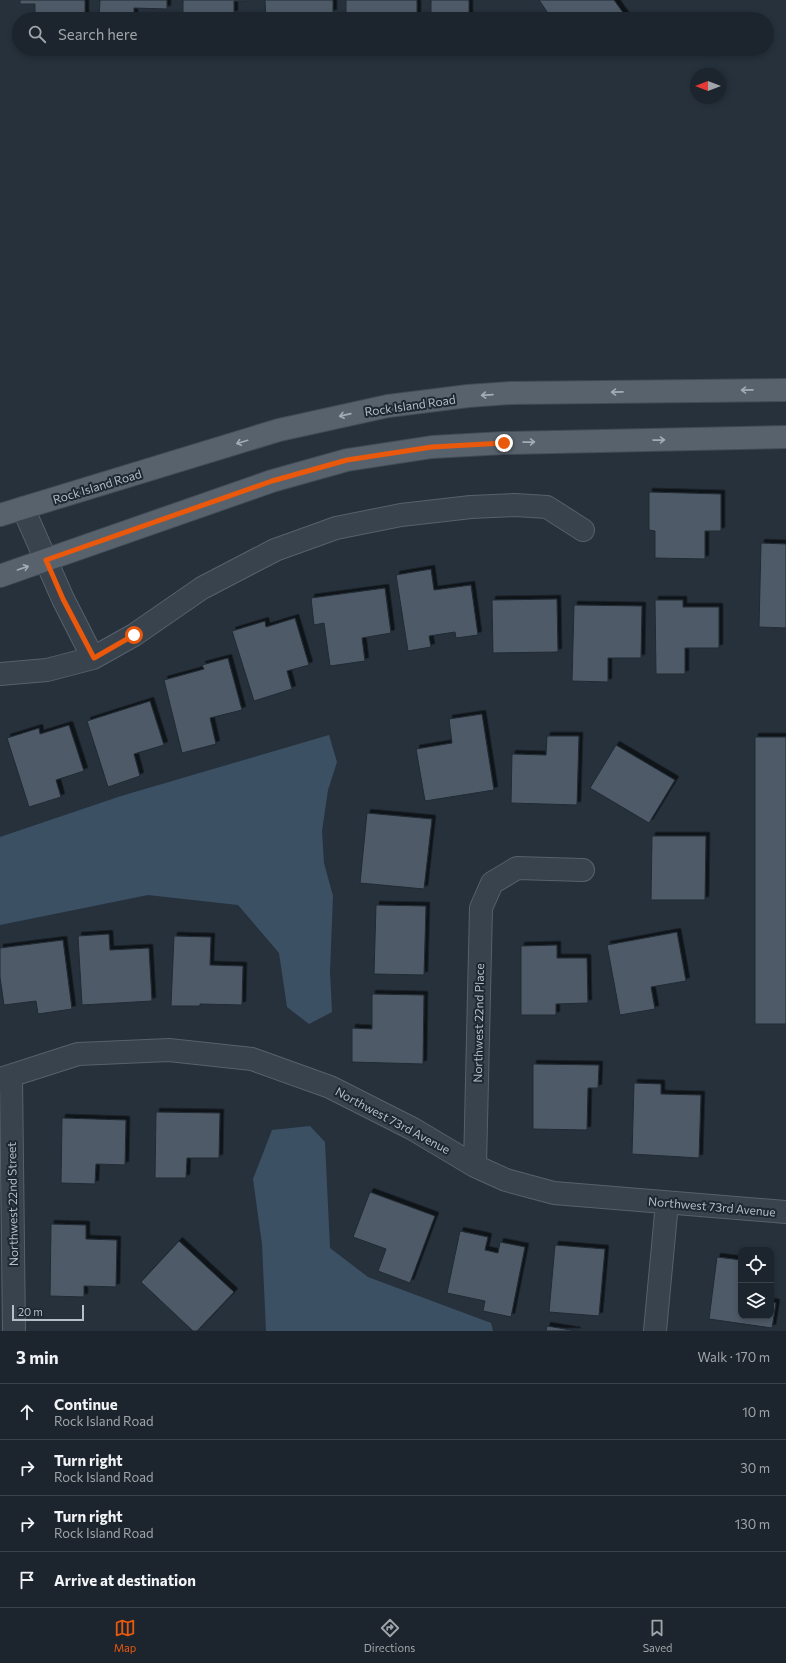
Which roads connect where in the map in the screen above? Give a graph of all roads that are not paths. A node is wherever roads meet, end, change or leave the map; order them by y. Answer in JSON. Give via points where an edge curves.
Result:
{"nodes":[{"id":1,"x":786,"y":390,"type":"edge"},
{"id":2,"x":786,"y":437,"type":"edge"},
{"id":3,"x":23,"y":508,"type":"junction"},
{"id":4,"x":0,"y":515,"type":"edge"},
{"id":5,"x":583,"y":530,"type":"dead end"},
{"id":6,"x":46,"y":560,"type":"junction"},
{"id":7,"x":0,"y":576,"type":"edge"},
{"id":8,"x":94,"y":658,"type":"junction"},
{"id":9,"x":0,"y":674,"type":"edge"},
{"id":10,"x":583,"y":870,"type":"dead end"},
{"id":11,"x":5,"y":1078,"type":"edge"},
{"id":12,"x":475,"y":1166,"type":"junction"},
{"id":13,"x":667,"y":1203,"type":"junction"},
{"id":14,"x":786,"y":1212,"type":"edge"},
{"id":15,"x":14,"y":1331,"type":"edge"},
{"id":16,"x":655,"y":1331,"type":"edge"}],
"edges":[{"from":1,"to":3,"type":"main road","name":"Rock Island Road","one_way":true,"via":[[511,393],[388,406],[279,430]]},
{"from":6,"to":2,"type":"main road","one_way":true,"via":[[272,481],[347,460],[432,447],[504,443]]},
{"from":3,"to":4,"type":"main road","name":"Rock Island Road"},
{"from":3,"to":6,"type":"street"},
{"from":5,"to":8,"type":"street","via":[[547,507],[514,505],[401,515],[336,528],[275,550],[202,588],[134,635]]},
{"from":7,"to":6,"type":"main road","one_way":true},
{"from":6,"to":8,"type":"street"},
{"from":8,"to":9,"type":"street","via":[[47,670]]},
{"from":10,"to":12,"type":"street","name":"Northwest 22nd Place","via":[[517,868],[492,883],[480,908]]},
{"from":11,"to":12,"type":"street","name":"Northwest 73rd Avenue","via":[[78,1054],[169,1050],[252,1060],[330,1086],[413,1129]]},
{"from":11,"to":15,"type":"street","name":"Northwest 22nd Street"},
{"from":12,"to":13,"type":"street","name":"Northwest 73rd Avenue","via":[[506,1180],[554,1193]]},
{"from":13,"to":14,"type":"street","name":"Northwest 73rd Avenue"},
{"from":13,"to":16,"type":"street"}]}
